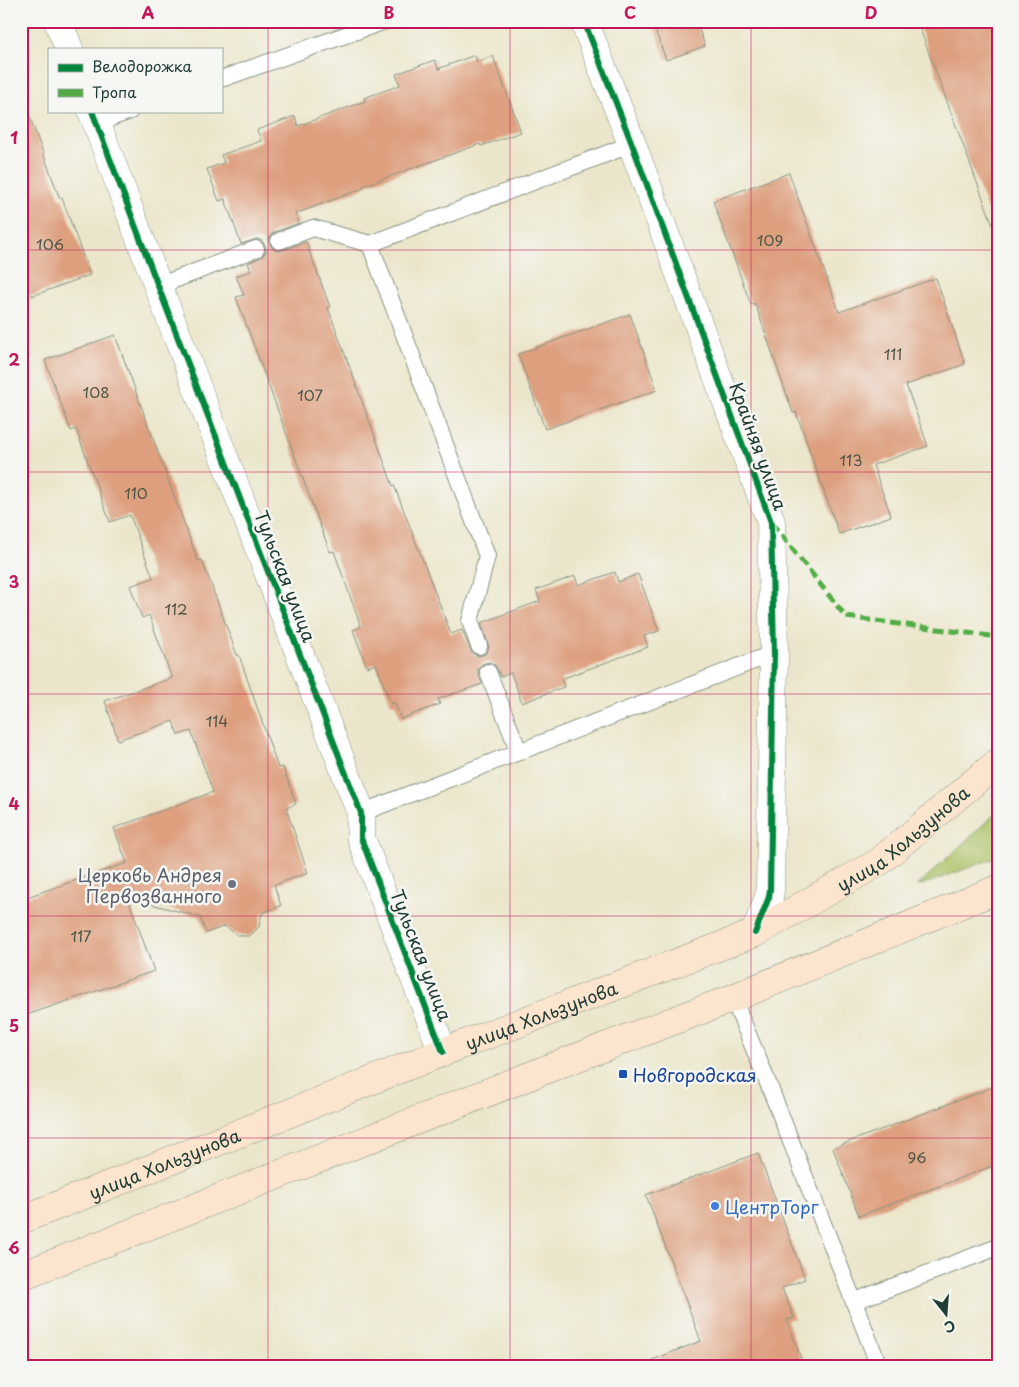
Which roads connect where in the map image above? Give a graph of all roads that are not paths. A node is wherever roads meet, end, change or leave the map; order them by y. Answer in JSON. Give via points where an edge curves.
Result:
{"nodes":[{"id":1,"x":58,"y":21,"type":"edge"},
{"id":2,"x":385,"y":21,"type":"edge"},
{"id":3,"x":584,"y":21,"type":"edge"},
{"id":4,"x":69,"y":48,"type":"edge"},
{"id":5,"x":222,"y":79,"type":"edge"},
{"id":6,"x":124,"y":112,"type":"edge"},
{"id":7,"x":94,"y":117,"type":"edge"},
{"id":8,"x":632,"y":144,"type":"junction"},
{"id":9,"x":279,"y":241,"type":"dead end"},
{"id":10,"x":370,"y":244,"type":"junction"},
{"id":11,"x":256,"y":249,"type":"dead end"},
{"id":12,"x":158,"y":286,"type":"junction"},
{"id":13,"x":479,"y":646,"type":"dead end"},
{"id":14,"x":774,"y":653,"type":"junction"},
{"id":15,"x":488,"y":672,"type":"dead end"},
{"id":16,"x":518,"y":752,"type":"junction"},
{"id":17,"x":998,"y":762,"type":"edge"},
{"id":18,"x":361,"y":813,"type":"junction"},
{"id":19,"x":998,"y":889,"type":"edge"},
{"id":20,"x":755,"y":934,"type":"junction"},
{"id":21,"x":733,"y":998,"type":"junction"},
{"id":22,"x":443,"y":1052,"type":"junction"},
{"id":23,"x":21,"y":1220,"type":"edge"},
{"id":24,"x":998,"y":1247,"type":"edge"},
{"id":25,"x":21,"y":1276,"type":"edge"},
{"id":26,"x":855,"y":1301,"type":"junction"},
{"id":27,"x":879,"y":1366,"type":"edge"}],
"edges":[{"from":1,"to":4,"type":"street"},
{"from":2,"to":5,"type":"lane"},
{"from":3,"to":8,"type":"street","name":"Крайняя улица"},
{"from":6,"to":7,"type":"lane"},
{"from":7,"to":12,"type":"street","name":"Тульская улица"},
{"from":8,"to":10,"type":"lane"},
{"from":8,"to":14,"type":"street","name":"Крайняя улица","via":[[771,522]]},
{"from":9,"to":10,"type":"lane","via":[[313,228]]},
{"from":10,"to":13,"type":"lane","via":[[487,556],[470,621]]},
{"from":11,"to":12,"type":"lane"},
{"from":12,"to":18,"type":"street","name":"Тульская улица"},
{"from":14,"to":16,"type":"lane"},
{"from":14,"to":20,"type":"street","name":"Крайняя улица","via":[[770,889]]},
{"from":15,"to":16,"type":"lane"},
{"from":16,"to":18,"type":"lane"},
{"from":17,"to":20,"type":"main road","name":"улица Хользунова","via":[[879,862]]},
{"from":18,"to":22,"type":"street","name":"Тульская улица","via":[[361,838]]},
{"from":19,"to":21,"type":"main road"},
{"from":20,"to":22,"type":"main road","name":"улица Хользунова"},
{"from":21,"to":25,"type":"main road"},
{"from":21,"to":26,"type":"lane"},
{"from":22,"to":23,"type":"main road","name":"улица Хользунова"},
{"from":24,"to":26,"type":"lane"},
{"from":26,"to":27,"type":"lane"}]}
